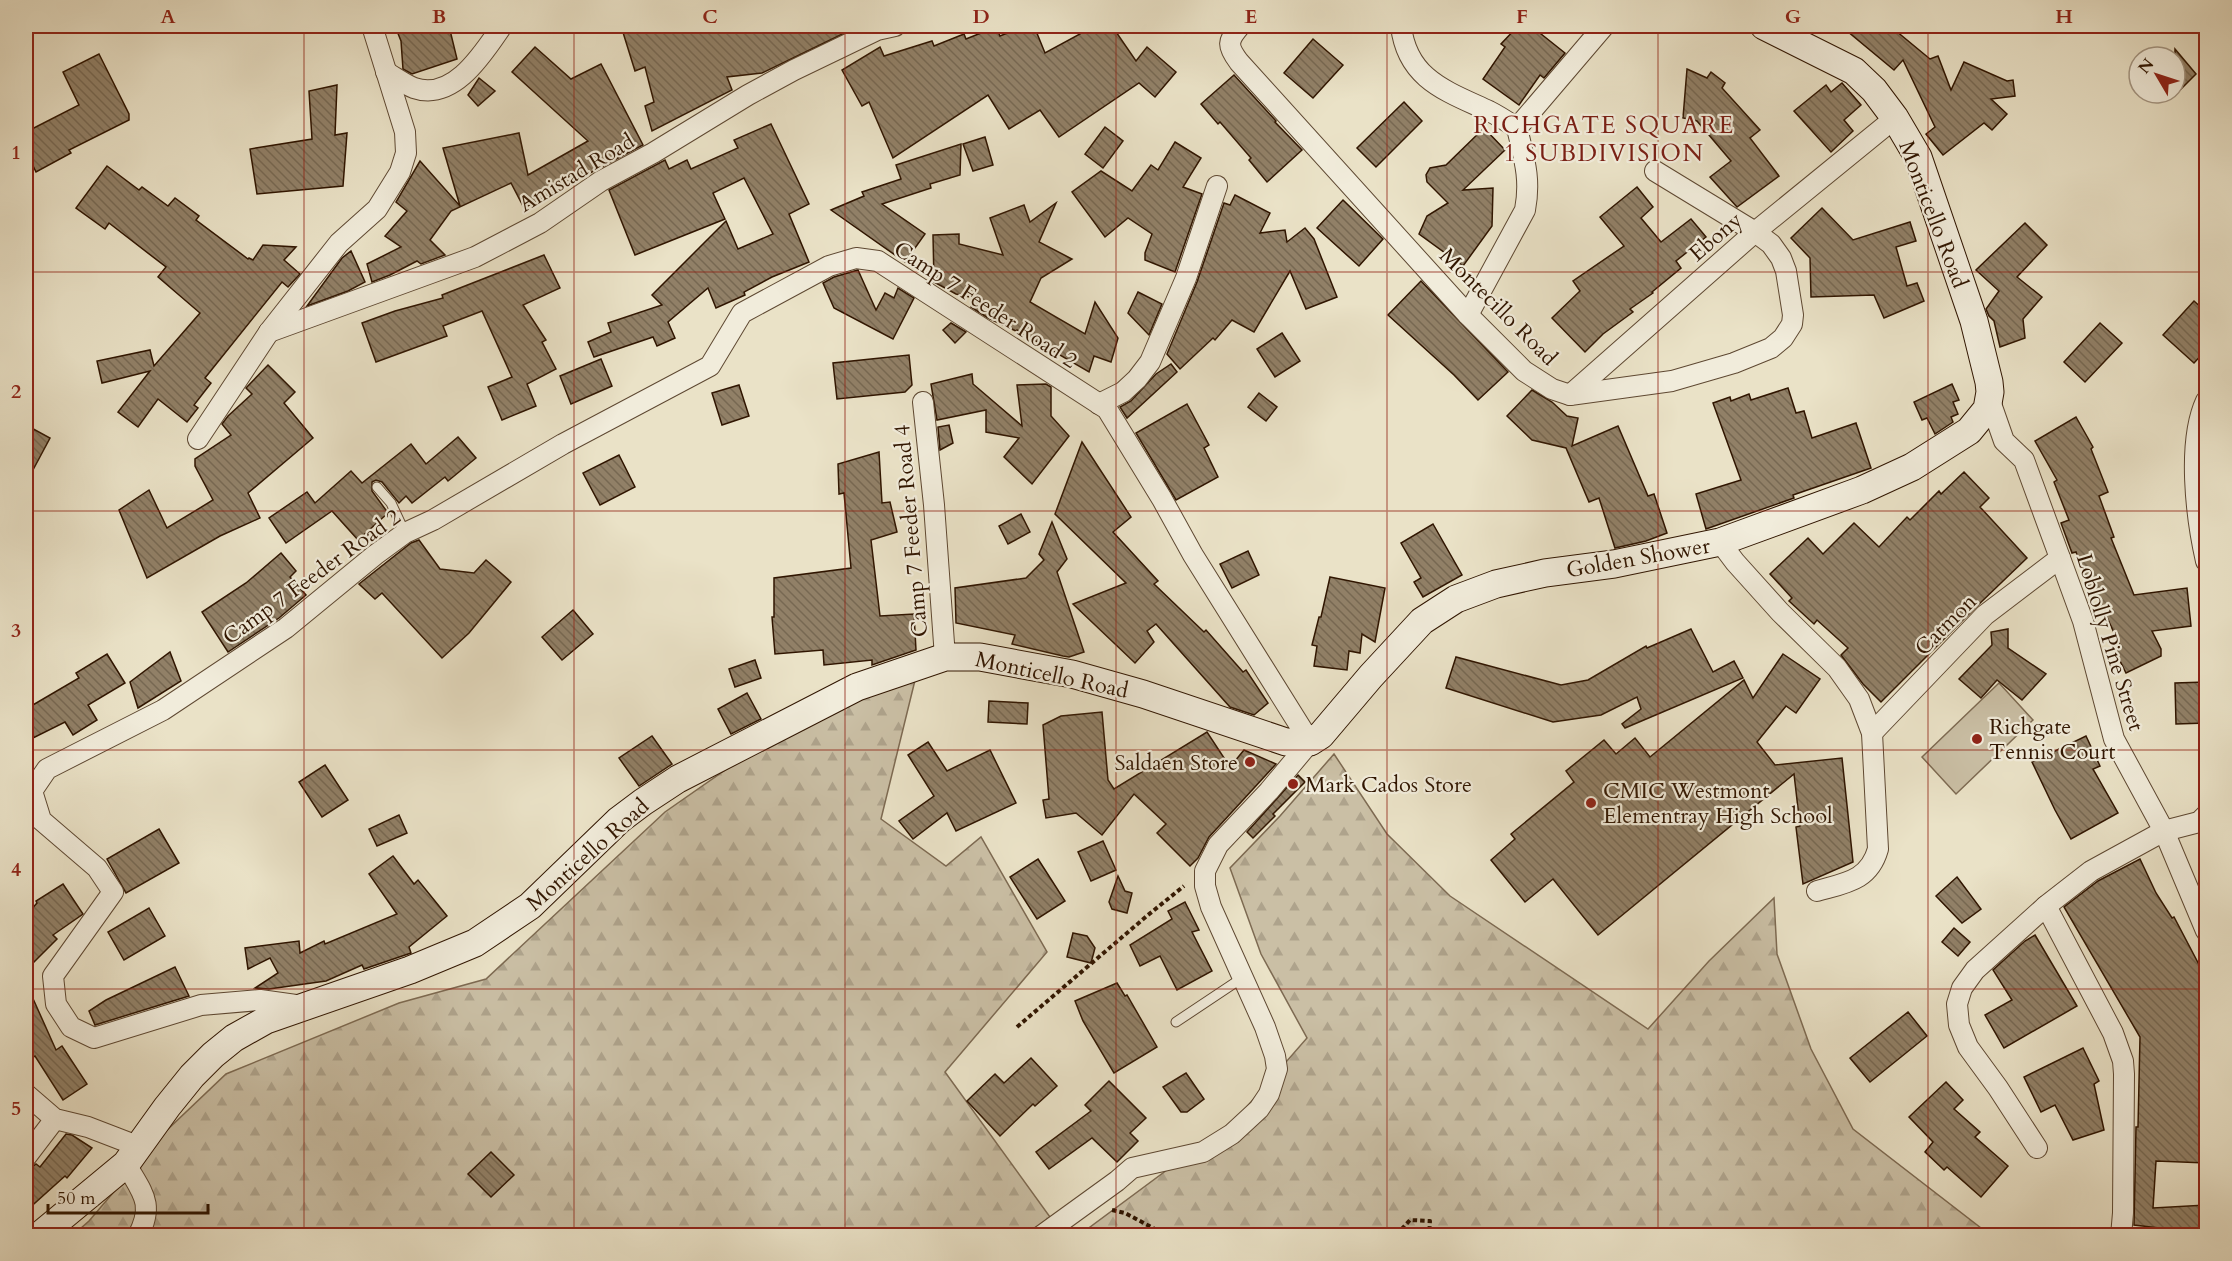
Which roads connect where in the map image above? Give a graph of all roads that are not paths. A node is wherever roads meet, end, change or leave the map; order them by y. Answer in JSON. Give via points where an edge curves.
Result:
{"nodes":[{"id":1,"x":372,"y":26,"type":"edge"},
{"id":2,"x":502,"y":26,"type":"edge"},
{"id":3,"x":895,"y":26,"type":"edge"},
{"id":4,"x":1239,"y":26,"type":"edge"},
{"id":5,"x":1401,"y":26,"type":"edge"},
{"id":6,"x":1604,"y":26,"type":"edge"},
{"id":7,"x":1764,"y":26,"type":"edge"},
{"id":8,"x":386,"y":72,"type":"junction"},
{"id":9,"x":1895,"y":118,"type":"junction"},
{"id":10,"x":1517,"y":128,"type":"junction"},
{"id":11,"x":1655,"y":171,"type":"dead end"},
{"id":12,"x":1217,"y":186,"type":"dead end"},
{"id":13,"x":1755,"y":232,"type":"junction"},
{"id":14,"x":1468,"y":315,"type":"junction"},
{"id":15,"x":269,"y":332,"type":"junction"},
{"id":16,"x":1570,"y":395,"type":"junction"},
{"id":17,"x":1990,"y":401,"type":"junction"},
{"id":18,"x":2206,"y":401,"type":"edge"},
{"id":19,"x":923,"y":402,"type":"dead end"},
{"id":20,"x":1099,"y":404,"type":"junction"},
{"id":21,"x":198,"y":439,"type":"dead end"},
{"id":22,"x":377,"y":487,"type":"dead end"},
{"id":23,"x":405,"y":533,"type":"junction"},
{"id":24,"x":1720,"y":542,"type":"junction"},
{"id":25,"x":2060,"y":558,"type":"junction"},
{"id":26,"x":2206,"y":561,"type":"edge"},
{"id":27,"x":945,"y":657,"type":"junction"},
{"id":28,"x":1872,"y":733,"type":"junction"},
{"id":29,"x":1310,"y":742,"type":"junction"},
{"id":30,"x":2206,"y":816,"type":"edge"},
{"id":31,"x":2164,"y":831,"type":"junction"},
{"id":32,"x":1817,"y":891,"type":"dead end"},
{"id":33,"x":2046,"y":906,"type":"junction"},
{"id":34,"x":2206,"y":931,"type":"edge"},
{"id":35,"x":1242,"y":978,"type":"junction"},
{"id":36,"x":303,"y":1006,"type":"junction"},
{"id":37,"x":1176,"y":1022,"type":"dead end"},
{"id":38,"x":26,"y":1094,"type":"edge"},
{"id":39,"x":55,"y":1119,"type":"junction"},
{"id":40,"x":2037,"y":1148,"type":"dead end"},
{"id":41,"x":133,"y":1156,"type":"junction"},
{"id":42,"x":26,"y":1157,"type":"edge"},
{"id":43,"x":39,"y":1236,"type":"edge"},
{"id":44,"x":138,"y":1236,"type":"edge"},
{"id":45,"x":1041,"y":1236,"type":"edge"},
{"id":46,"x":2121,"y":1236,"type":"edge"}],
"edges":[{"from":1,"to":8,"type":"street"},
{"from":2,"to":8,"type":"street","via":[[461,78],[440,87],[415,88]]},
{"from":3,"to":15,"type":"street","name":"Amistad Road","via":[[877,30],[748,95],[601,181],[540,223],[475,257]]},
{"from":4,"to":14,"type":"street","name":"Montecillo Road","via":[[1230,37],[1239,62]]},
{"from":5,"to":10,"type":"street","via":[[1406,51],[1425,77]]},
{"from":6,"to":10,"type":"street"},
{"from":7,"to":9,"type":"main road","name":"Monticello Road","via":[[1854,71]]},
{"from":8,"to":15,"type":"street","via":[[405,132],[406,153],[400,172],[377,208],[339,243]]},
{"from":9,"to":13,"type":"street","name":"Ebony"},
{"from":9,"to":17,"type":"main road","name":"Monticello Road","via":[[1918,158],[1974,321]]},
{"from":10,"to":14,"type":"street","via":[[1528,173],[1525,210]]},
{"from":11,"to":13,"type":"street"},
{"from":12,"to":20,"type":"street","via":[[1186,278],[1150,362],[1123,392]]},
{"from":13,"to":16,"type":"street","name":"Ebony"},
{"from":13,"to":16,"type":"street","via":[[1771,244],[1786,271],[1793,315],[1789,331],[1779,343],[1758,354],[1672,381]]},
{"from":14,"to":16,"type":"street","name":"Montecillo Road","via":[[1524,371],[1552,389]]},
{"from":15,"to":21,"type":"street"},
{"from":17,"to":24,"type":"main road","name":"Golden Shower","via":[[1969,431],[1912,467],[1830,503]]},
{"from":17,"to":25,"type":"street","name":"Loblolly Pine Street","via":[[2004,441],[2024,460]]},
{"from":18,"to":26,"type":"street","via":[[2197,437],[2195,483]]},
{"from":19,"to":27,"type":"street","name":"Camp 7 Feeder Road 4"},
{"from":20,"to":23,"type":"street","name":"Camp 7 Feeder Road 2","via":[[878,261],[856,258],[829,266],[742,313],[710,366]]},
{"from":20,"to":29,"type":"street","name":"Camp 7 Feeder Road 2","via":[[1110,414]]},
{"from":22,"to":23,"type":"lane","via":[[391,503]]},
{"from":23,"to":36,"type":"street","name":"Camp 7 Feeder Road 2","via":[[286,628],[163,710],[47,769],[32,791],[41,819],[97,868],[113,892],[53,976],[56,1004],[71,1027],[94,1038],[201,1005],[260,1000]]},
{"from":24,"to":28,"type":"street","via":[[1734,562],[1849,683]]},
{"from":24,"to":29,"type":"main road","name":"Golden Shower","via":[[1614,564],[1545,573],[1496,584],[1456,599],[1422,621],[1327,729]]},
{"from":25,"to":28,"type":"street","name":"Catmon","via":[[1985,615]]},
{"from":25,"to":31,"type":"street","name":"Loblolly Pine Street","via":[[2083,621],[2114,739]]},
{"from":27,"to":29,"type":"main road","name":"Monticello Road","via":[[980,657],[1072,674],[1286,742]]},
{"from":27,"to":36,"type":"main road","name":"Monticello Road","via":[[857,687],[678,779],[619,820],[530,906],[475,943],[420,967]]},
{"from":28,"to":32,"type":"street","via":[[1878,849],[1875,860],[1856,879]]},
{"from":29,"to":35,"type":"street","via":[[1218,846],[1205,871],[1210,907]]},
{"from":30,"to":31,"type":"street","via":[[2199,822]]},
{"from":31,"to":33,"type":"street","via":[[2091,871]]},
{"from":31,"to":34,"type":"street","name":"Loblolly Pine Street"},
{"from":33,"to":40,"type":"street","via":[[1975,970],[1962,988],[1957,1004],[1959,1025],[1968,1047]]},
{"from":33,"to":46,"type":"street","via":[[2113,1033],[2123,1061]]},
{"from":35,"to":37,"type":"lane"},
{"from":35,"to":45,"type":"street","via":[[1265,1027],[1277,1070],[1259,1109],[1232,1134],[1203,1152],[1132,1168]]},
{"from":36,"to":41,"type":"main road","name":"Monticello Road","via":[[266,1020],[213,1055],[167,1107]]},
{"from":38,"to":39,"type":"street"},
{"from":39,"to":41,"type":"street","via":[[88,1127]]},
{"from":39,"to":42,"type":"street"},
{"from":41,"to":43,"type":"main road","name":"Monticello Road"},
{"from":41,"to":44,"type":"street","via":[[148,1209]]}]}
